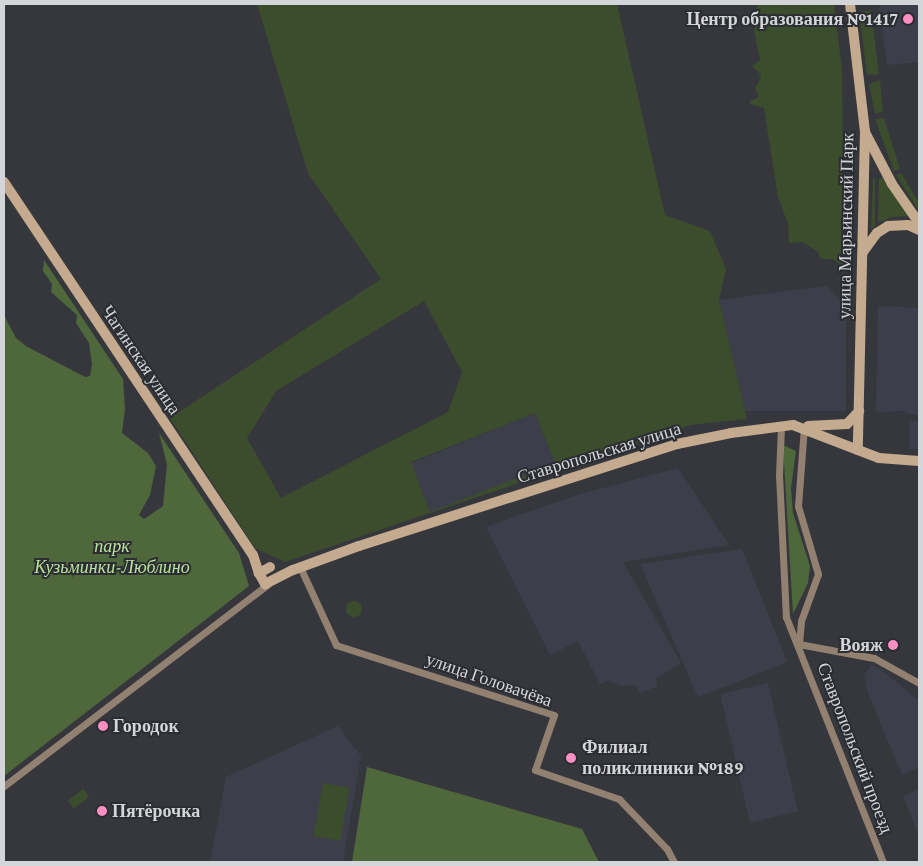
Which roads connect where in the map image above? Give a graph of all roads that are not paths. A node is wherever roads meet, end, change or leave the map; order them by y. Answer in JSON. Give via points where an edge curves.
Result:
{"nodes":[{"id":1,"x":850,"y":4,"type":"edge"},
{"id":2,"x":865,"y":131,"type":"junction"},
{"id":3,"x":4,"y":182,"type":"edge"},
{"id":4,"x":919,"y":223,"type":"edge"},
{"id":5,"x":919,"y":230,"type":"edge"},
{"id":6,"x":863,"y":253,"type":"junction"},
{"id":7,"x":860,"y":409,"type":"junction"},
{"id":8,"x":781,"y":426,"type":"junction"},
{"id":9,"x":804,"y":427,"type":"junction"},
{"id":10,"x":858,"y":450,"type":"junction"},
{"id":11,"x":919,"y":461,"type":"edge"},
{"id":12,"x":253,"y":555,"type":"junction"},
{"id":13,"x":271,"y":567,"type":"junction"},
{"id":14,"x":296,"y":568,"type":"junction"},
{"id":15,"x":259,"y":574,"type":"junction"},
{"id":16,"x":271,"y":582,"type":"junction"},
{"id":17,"x":253,"y":592,"type":"junction"},
{"id":18,"x":799,"y":644,"type":"junction"},
{"id":19,"x":919,"y":683,"type":"edge"},
{"id":20,"x":4,"y":786,"type":"edge"},
{"id":21,"x":674,"y":862,"type":"edge"},
{"id":22,"x":883,"y":862,"type":"edge"}],
"edges":[{"from":1,"to":2,"type":"street","name":"улица Марьинский Парк"},
{"from":2,"to":4,"type":"street","via":[[892,184]]},
{"from":2,"to":6,"type":"street","name":"улица Марьинский Парк"},
{"from":3,"to":12,"type":"street","name":"Чагинская улица"},
{"from":5,"to":6,"type":"street","via":[[908,225],[888,226],[877,233]]},
{"from":6,"to":7,"type":"street","name":"улица Марьинский Парк"},
{"from":7,"to":9,"type":"street","via":[[856,418],[847,424]]},
{"from":7,"to":10,"type":"street","name":"улица Марьинский Парк"},
{"from":8,"to":9,"type":"street","name":"Ставропольская улица"},
{"from":8,"to":14,"type":"street","name":"Ставропольская улица","via":[[677,444]]},
{"from":8,"to":18,"type":"street","name":"Ставропольский проезд","via":[[786,616]]},
{"from":9,"to":10,"type":"street","name":"Ставропольская улица"},
{"from":9,"to":18,"type":"street","name":"Ставропольский проезд","via":[[798,506],[818,574],[801,621]]},
{"from":10,"to":11,"type":"street","name":"Ставропольская улица","via":[[879,458]]},
{"from":12,"to":13,"type":"street","name":"Чагинская улица"},
{"from":12,"to":15,"type":"street","name":"Чагинская улица"},
{"from":13,"to":14,"type":"street","name":"Ставропольская улица"},
{"from":13,"to":15,"type":"street","via":[[262,568]]},
{"from":13,"to":16,"type":"street"},
{"from":14,"to":16,"type":"street","name":"Ставропольская улица"},
{"from":14,"to":21,"type":"street","name":"улица Головачёва","via":[[336,645],[554,715],[535,770],[619,799],[667,849]]},
{"from":15,"to":16,"type":"street"},
{"from":15,"to":17,"type":"street"},
{"from":16,"to":17,"type":"street"},
{"from":17,"to":20,"type":"street"},
{"from":18,"to":19,"type":"street","name":"Ставропольский проезд","via":[[874,658]]},
{"from":18,"to":22,"type":"street","name":"Ставропольский проезд"}]}
